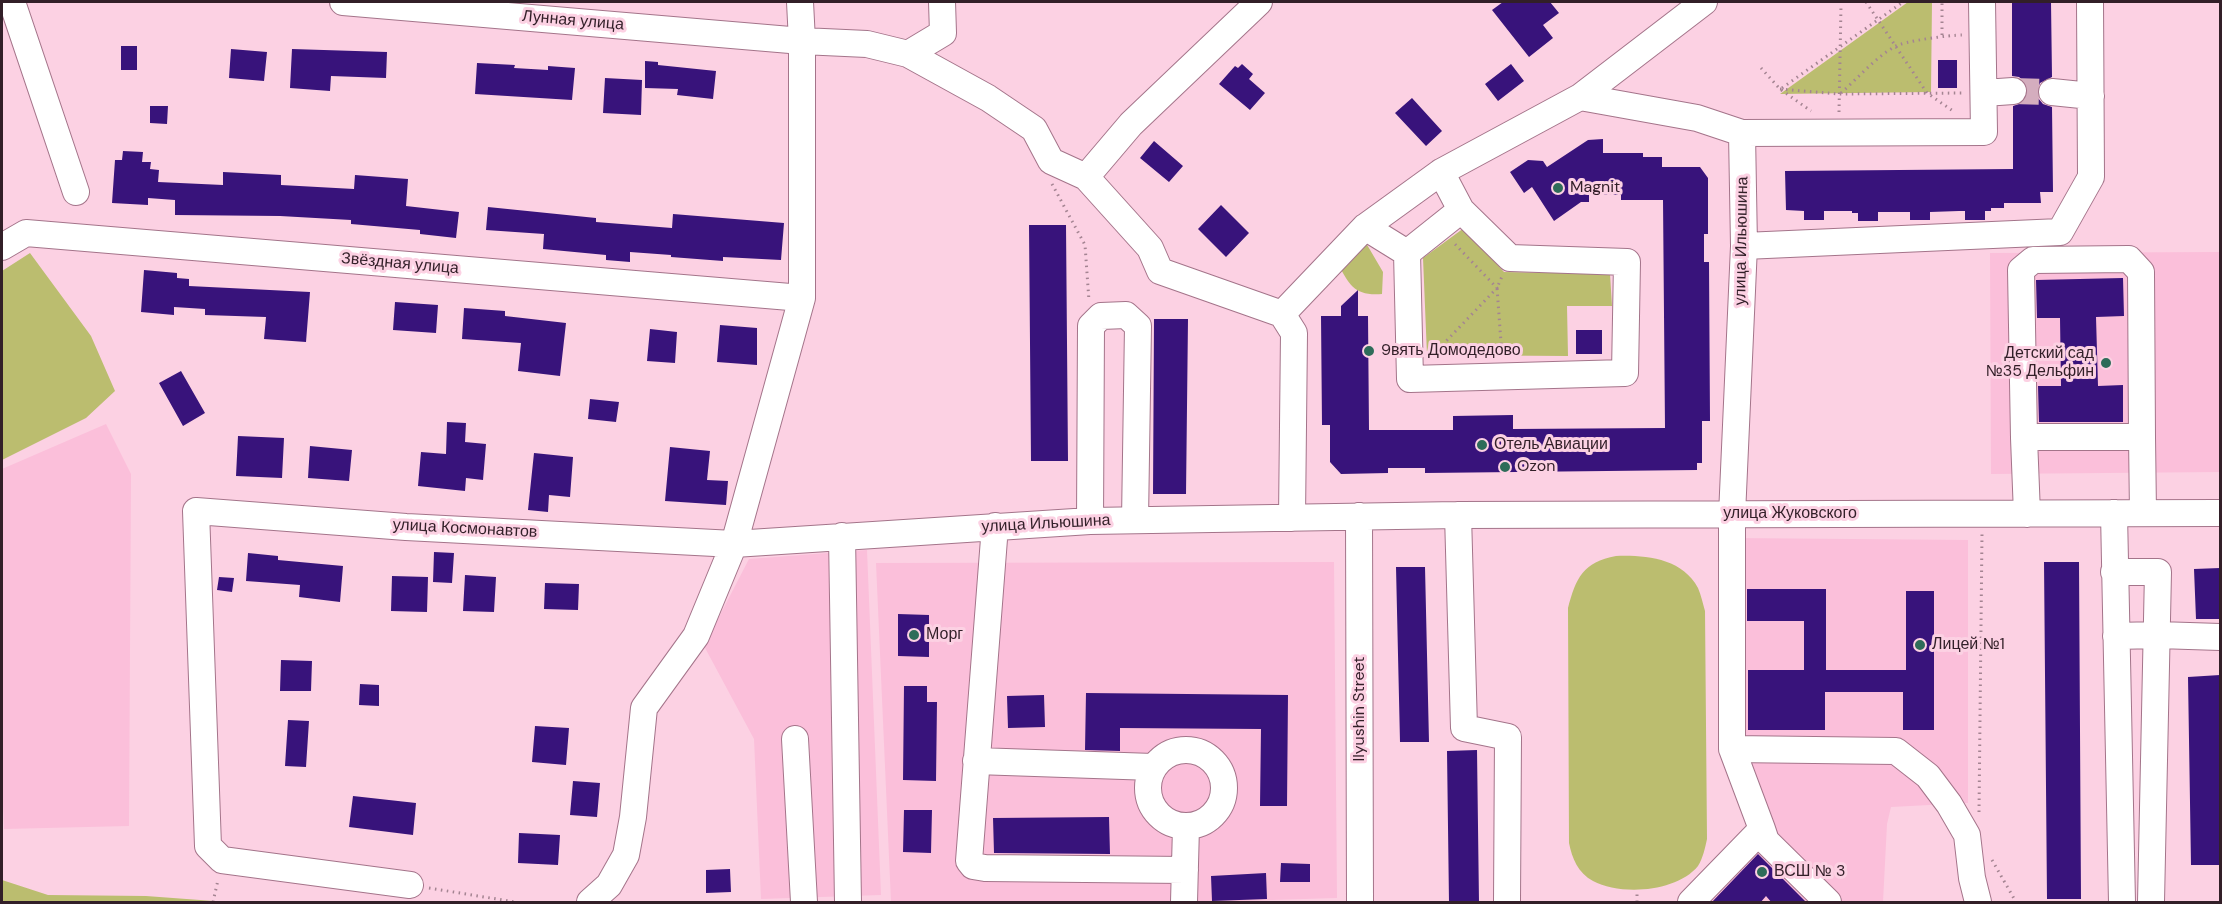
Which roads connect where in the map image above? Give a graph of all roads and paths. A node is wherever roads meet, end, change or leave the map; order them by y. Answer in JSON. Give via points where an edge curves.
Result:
{"nodes":[{"id":1,"x":12,"y":2,"type":"edge"},
{"id":2,"x":344,"y":2,"type":"edge"},
{"id":3,"x":800,"y":2,"type":"edge"},
{"id":4,"x":942,"y":2,"type":"edge"},
{"id":5,"x":1259,"y":2,"type":"edge"},
{"id":6,"x":1704,"y":2,"type":"edge"},
{"id":7,"x":1866,"y":2,"type":"edge"},
{"id":8,"x":1903,"y":2,"type":"edge"},
{"id":9,"x":1942,"y":2,"type":"edge"},
{"id":10,"x":1982,"y":2,"type":"edge"},
{"id":11,"x":2090,"y":2,"type":"edge"},
{"id":12,"x":1841,"y":5,"type":"dead end"},
{"id":13,"x":1878,"y":20,"type":"junction"},
{"id":14,"x":1942,"y":35,"type":"junction"},
{"id":15,"x":1982,"y":35,"type":"junction"},
{"id":16,"x":802,"y":40,"type":"junction"},
{"id":17,"x":1895,"y":46,"type":"junction"},
{"id":18,"x":1840,"y":47,"type":"junction"},
{"id":19,"x":908,"y":54,"type":"junction"},
{"id":20,"x":1761,"y":68,"type":"dead end"},
{"id":21,"x":1780,"y":89,"type":"junction"},
{"id":22,"x":2013,"y":91,"type":"tunnel mouth"},
{"id":23,"x":2052,"y":92,"type":"tunnel mouth"},
{"id":24,"x":1927,"y":93,"type":"junction"},
{"id":25,"x":1983,"y":93,"type":"junction"},
{"id":26,"x":1839,"y":94,"type":"junction"},
{"id":27,"x":2091,"y":96,"type":"junction"},
{"id":28,"x":1580,"y":97,"type":"junction"},
{"id":29,"x":1956,"y":112,"type":"dead end"},
{"id":30,"x":1814,"y":113,"type":"dead end"},
{"id":31,"x":1840,"y":131,"type":"junction"},
{"id":32,"x":1743,"y":133,"type":"junction"},
{"id":33,"x":1051,"y":161,"type":"junction"},
{"id":34,"x":1441,"y":172,"type":"junction"},
{"id":35,"x":1086,"y":177,"type":"junction"},
{"id":36,"x":76,"y":192,"type":"dead end"},
{"id":37,"x":1461,"y":210,"type":"junction"},
{"id":38,"x":1365,"y":227,"type":"junction"},
{"id":39,"x":1439,"y":227,"type":"junction"},
{"id":40,"x":1744,"y":246,"type":"junction"},
{"id":41,"x":2,"y":247,"type":"edge"},
{"id":42,"x":1407,"y":253,"type":"junction"},
{"id":43,"x":1510,"y":258,"type":"junction"},
{"id":44,"x":1497,"y":288,"type":"junction"},
{"id":45,"x":802,"y":298,"type":"junction"},
{"id":46,"x":1282,"y":314,"type":"junction"},
{"id":47,"x":1091,"y":326,"type":"junction"},
{"id":48,"x":1504,"y":376,"type":"junction"},
{"id":49,"x":1410,"y":379,"type":"junction"},
{"id":50,"x":2142,"y":437,"type":"junction"},
{"id":51,"x":2024,"y":438,"type":"junction"},
{"id":52,"x":1982,"y":513,"type":"junction"},
{"id":53,"x":2114,"y":513,"type":"junction"},
{"id":54,"x":2143,"y":513,"type":"junction"},
{"id":55,"x":2220,"y":513,"type":"edge"},
{"id":56,"x":2027,"y":514,"type":"junction"},
{"id":57,"x":1458,"y":515,"type":"junction"},
{"id":58,"x":1732,"y":515,"type":"junction"},
{"id":59,"x":1359,"y":516,"type":"junction"},
{"id":60,"x":1293,"y":518,"type":"junction"},
{"id":61,"x":1136,"y":520,"type":"junction"},
{"id":62,"x":1090,"y":521,"type":"junction"},
{"id":63,"x":995,"y":525,"type":"junction"},
{"id":64,"x":842,"y":536,"type":"junction"},
{"id":65,"x":734,"y":544,"type":"junction"},
{"id":66,"x":2114,"y":572,"type":"junction"},
{"id":67,"x":2158,"y":635,"type":"junction"},
{"id":68,"x":2116,"y":636,"type":"junction"},
{"id":69,"x":2220,"y":637,"type":"edge"},
{"id":70,"x":795,"y":739,"type":"dead end"},
{"id":71,"x":1732,"y":749,"type":"junction"},
{"id":72,"x":976,"y":761,"type":"junction"},
{"id":73,"x":1153,"y":767,"type":"junction"},
{"id":74,"x":1979,"y":812,"type":"dead end"},
{"id":75,"x":1186,"y":827,"type":"junction"},
{"id":76,"x":1762,"y":830,"type":"junction"},
{"id":77,"x":1989,"y":855,"type":"dead end"},
{"id":78,"x":1185,"y":870,"type":"junction"},
{"id":79,"x":410,"y":885,"type":"joint"},
{"id":80,"x":1637,"y":894,"type":"dead end"},
{"id":81,"x":515,"y":903,"type":"edge"},
{"id":82,"x":590,"y":903,"type":"edge"},
{"id":83,"x":804,"y":903,"type":"edge"},
{"id":84,"x":848,"y":903,"type":"edge"},
{"id":85,"x":1184,"y":903,"type":"edge"},
{"id":86,"x":1360,"y":903,"type":"edge"},
{"id":87,"x":1507,"y":903,"type":"edge"},
{"id":88,"x":1637,"y":903,"type":"edge"},
{"id":89,"x":1691,"y":903,"type":"edge"},
{"id":90,"x":1828,"y":903,"type":"edge"},
{"id":91,"x":1978,"y":903,"type":"edge"},
{"id":92,"x":2016,"y":903,"type":"edge"},
{"id":93,"x":2122,"y":903,"type":"edge"},
{"id":94,"x":2151,"y":903,"type":"edge"}],
"edges":[{"from":1,"to":36,"type":"street"},
{"from":2,"to":16,"type":"street","name":"Лунная улица"},
{"from":3,"to":16,"type":"street"},
{"from":4,"to":19,"type":"street","via":[[943,33]]},
{"from":5,"to":35,"type":"street","via":[[1131,124]]},
{"from":6,"to":28,"type":"street"},
{"from":7,"to":13,"type":"path"},
{"from":8,"to":13,"type":"path"},
{"from":9,"to":14,"type":"path"},
{"from":10,"to":15,"type":"street"},
{"from":11,"to":27,"type":"street"},
{"from":12,"to":18,"type":"path"},
{"from":13,"to":17,"type":"path"},
{"from":13,"to":18,"type":"path"},
{"from":14,"to":15,"type":"path"},
{"from":14,"to":17,"type":"path"},
{"from":15,"to":25,"type":"street"},
{"from":16,"to":19,"type":"street","name":"Лунная улица","via":[[867,44]]},
{"from":16,"to":45,"type":"street"},
{"from":17,"to":24,"type":"path"},
{"from":17,"to":26,"type":"path"},
{"from":18,"to":21,"type":"path"},
{"from":18,"to":26,"type":"path"},
{"from":19,"to":33,"type":"street","name":"Лунная улица","via":[[988,98],[1034,129]]},
{"from":20,"to":21,"type":"path"},
{"from":21,"to":26,"type":"path"},
{"from":21,"to":30,"type":"path"},
{"from":22,"to":25,"type":"street"},
{"from":23,"to":27,"type":"street"},
{"from":24,"to":25,"type":"path"},
{"from":24,"to":26,"type":"path"},
{"from":24,"to":29,"type":"path"},
{"from":25,"to":31,"type":"street","via":[[1984,132]]},
{"from":26,"to":31,"type":"path"},
{"from":27,"to":40,"type":"street","via":[[2091,177],[2060,232]]},
{"from":28,"to":32,"type":"street","via":[[1697,118]]},
{"from":28,"to":34,"type":"street"},
{"from":31,"to":32,"type":"street"},
{"from":32,"to":40,"type":"street","name":"улица Ильюшина"},
{"from":33,"to":35,"type":"street"},
{"from":33,"to":47,"type":"path","via":[[1051,182],[1085,244]]},
{"from":34,"to":37,"type":"street"},
{"from":34,"to":38,"type":"street"},
{"from":35,"to":46,"type":"street","via":[[1150,248],[1160,271]]},
{"from":37,"to":39,"type":"street"},
{"from":37,"to":43,"type":"street"},
{"from":38,"to":42,"type":"street"},
{"from":38,"to":46,"type":"street"},
{"from":39,"to":42,"type":"street"},
{"from":39,"to":44,"type":"path"},
{"from":40,"to":58,"type":"street","name":"улица Ильюшина"},
{"from":41,"to":45,"type":"street","name":"Звёздная улица","via":[[26,233]]},
{"from":42,"to":49,"type":"street"},
{"from":43,"to":44,"type":"path"},
{"from":43,"to":48,"type":"street","via":[[1627,262],[1625,373]]},
{"from":44,"to":48,"type":"path"},
{"from":44,"to":49,"type":"path"},
{"from":45,"to":65,"type":"street"},
{"from":46,"to":60,"type":"street","via":[[1294,333]]},
{"from":47,"to":61,"type":"street","via":[[1101,316],[1126,315],[1138,326]]},
{"from":47,"to":62,"type":"street"},
{"from":48,"to":49,"type":"street"},
{"from":50,"to":51,"type":"street"},
{"from":50,"to":51,"type":"street","via":[[2141,272],[2129,259],[2033,260],[2021,270]]},
{"from":50,"to":54,"type":"street"},
{"from":51,"to":56,"type":"street"},
{"from":52,"to":56,"type":"street","name":"улица Жуковского"},
{"from":52,"to":58,"type":"street","name":"улица Жуковского"},
{"from":52,"to":74,"type":"path"},
{"from":53,"to":54,"type":"street","name":"улица Жуковского"},
{"from":53,"to":56,"type":"street","name":"улица Жуковского"},
{"from":53,"to":66,"type":"street"},
{"from":54,"to":55,"type":"street","name":"улица Жуковского"},
{"from":57,"to":58,"type":"street","name":"улица Жуковского"},
{"from":57,"to":59,"type":"street","name":"улица Жуковского"},
{"from":57,"to":87,"type":"street","via":[[1464,728],[1508,737]]},
{"from":58,"to":71,"type":"street","name":"улица Ильюшина"},
{"from":59,"to":60,"type":"street","name":"улица Ильюшина"},
{"from":59,"to":86,"type":"street","name":"Ilyushin Street"},
{"from":60,"to":61,"type":"street","name":"улица Ильюшина"},
{"from":61,"to":62,"type":"street","name":"улица Ильюшина"},
{"from":62,"to":63,"type":"street","name":"улица Ильюшина"},
{"from":63,"to":64,"type":"street","name":"улица Ильюшина"},
{"from":63,"to":72,"type":"street"},
{"from":64,"to":65,"type":"street","name":"улица Ильюшина"},
{"from":64,"to":84,"type":"street"},
{"from":65,"to":79,"type":"street","name":"улица Космонавтов","via":[[406,527],[196,511],[208,846],[222,860]]},
{"from":65,"to":82,"type":"street","via":[[696,636],[644,708],[626,855],[609,885]]},
{"from":66,"to":67,"type":"street","via":[[2158,572]]},
{"from":66,"to":68,"type":"street"},
{"from":67,"to":68,"type":"street"},
{"from":67,"to":69,"type":"street"},
{"from":67,"to":94,"type":"street"},
{"from":68,"to":93,"type":"street"},
{"from":70,"to":83,"type":"street"},
{"from":71,"to":76,"type":"street"},
{"from":71,"to":91,"type":"street","via":[[1896,751],[1928,776],[1967,835]]},
{"from":72,"to":73,"type":"street"},
{"from":72,"to":78,"type":"street","via":[[969,861],[973,866]]},
{"from":73,"to":75,"type":"street","via":[[1147,784],[1153,808],[1166,822]]},
{"from":73,"to":75,"type":"street","via":[[1174,751],[1188,749],[1209,757],[1219,768],[1225,784],[1217,812],[1198,825]]},
{"from":75,"to":78,"type":"street"},
{"from":76,"to":89,"type":"street"},
{"from":76,"to":90,"type":"street","via":[[1766,841]]},
{"from":77,"to":92,"type":"path"},
{"from":78,"to":85,"type":"street"},
{"from":79,"to":81,"type":"path"},
{"from":80,"to":88,"type":"path"}]}
